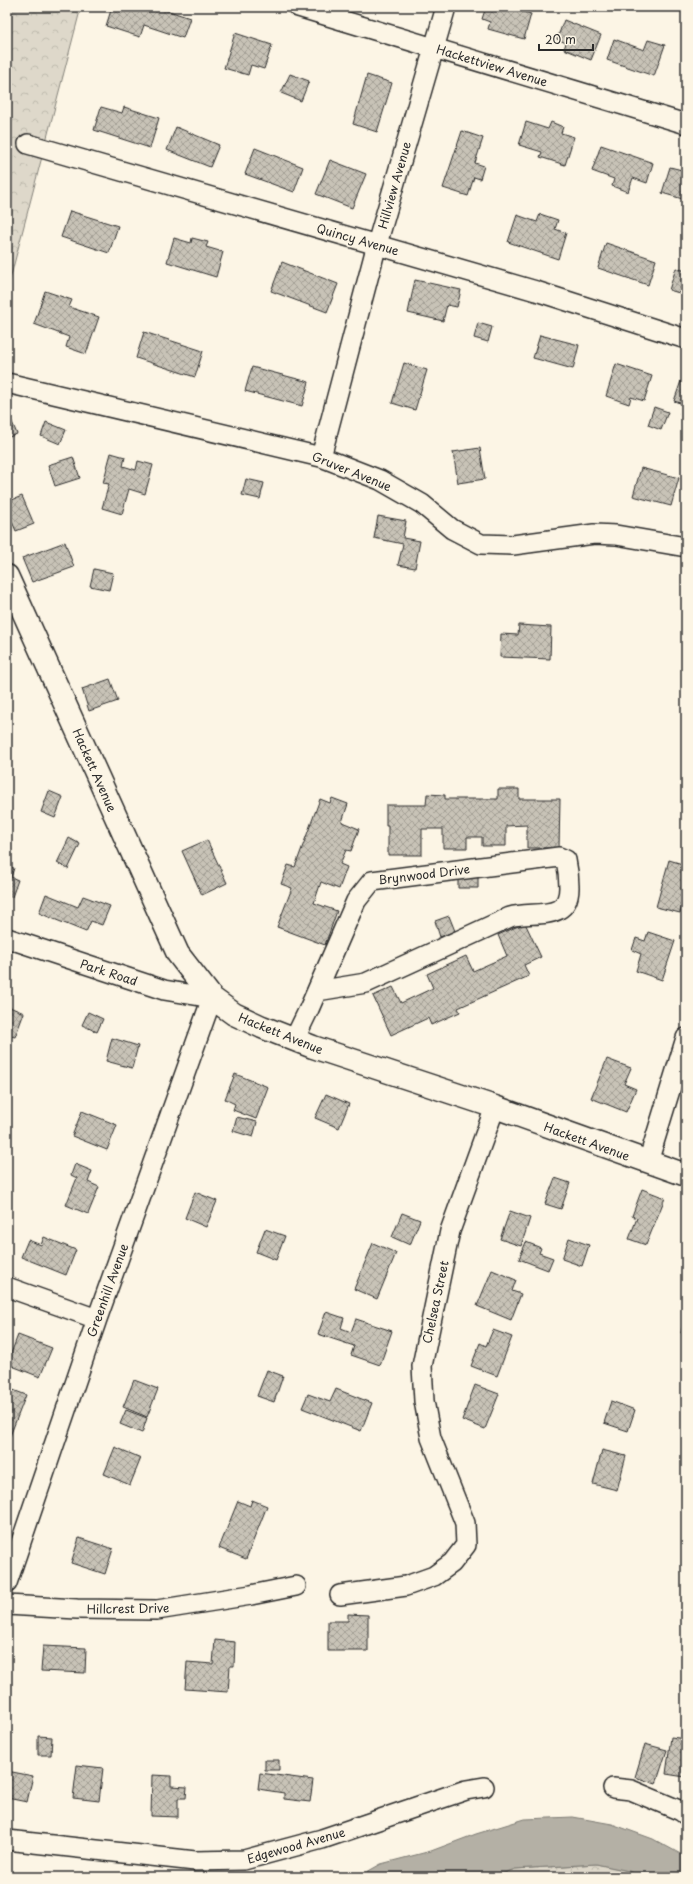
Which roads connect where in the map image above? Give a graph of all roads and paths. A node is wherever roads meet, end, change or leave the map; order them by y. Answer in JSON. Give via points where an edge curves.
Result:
{"nodes":[{"id":1,"x":298,"y":7,"type":"edge"},
{"id":2,"x":446,"y":7,"type":"edge"},
{"id":3,"x":433,"y":47,"type":"junction"},
{"id":4,"x":686,"y":124,"type":"edge"},
{"id":5,"x":28,"y":144,"type":"dead end"},
{"id":6,"x":377,"y":244,"type":"junction"},
{"id":7,"x":686,"y":339,"type":"edge"},
{"id":8,"x":7,"y":383,"type":"edge"},
{"id":9,"x":321,"y":457,"type":"junction"},
{"id":10,"x":686,"y":547,"type":"edge"},
{"id":11,"x":7,"y":576,"type":"edge"},
{"id":12,"x":7,"y":938,"type":"edge"},
{"id":13,"x":317,"y":991,"type":"junction"},
{"id":14,"x":212,"y":998,"type":"junction"},
{"id":15,"x":686,"y":1038,"type":"edge"},
{"id":16,"x":294,"y":1040,"type":"junction"},
{"id":17,"x":495,"y":1107,"type":"junction"},
{"id":18,"x":648,"y":1162,"type":"junction"},
{"id":19,"x":686,"y":1175,"type":"edge"},
{"id":20,"x":7,"y":1287,"type":"edge"},
{"id":21,"x":97,"y":1319,"type":"junction"},
{"id":22,"x":7,"y":1583,"type":"edge"},
{"id":23,"x":296,"y":1586,"type":"dead end"},
{"id":24,"x":340,"y":1595,"type":"dead end"},
{"id":25,"x":7,"y":1605,"type":"edge"},
{"id":26,"x":484,"y":1787,"type":"dead end"},
{"id":27,"x":613,"y":1788,"type":"dead end"},
{"id":28,"x":686,"y":1815,"type":"edge"},
{"id":29,"x":7,"y":1840,"type":"edge"}],
"edges":[{"from":1,"to":3,"type":"street","name":"Hackettview Avenue"},
{"from":2,"to":3,"type":"street","name":"Hillview Avenue"},
{"from":3,"to":4,"type":"street","name":"Hackettview Avenue"},
{"from":3,"to":6,"type":"street","name":"Hillview Avenue"},
{"from":5,"to":6,"type":"street","name":"Quincy Avenue"},
{"from":6,"to":7,"type":"street","name":"Quincy Avenue"},
{"from":6,"to":9,"type":"street","name":"Hillview Avenue"},
{"from":8,"to":9,"type":"street","name":"Gruver Avenue"},
{"from":9,"to":10,"type":"street","name":"Gruver Avenue","via":[[392,486],[422,504],[452,529],[481,544],[513,545],[594,534],[616,535]]},
{"from":11,"to":14,"type":"main road","name":"Hackett Avenue","via":[[178,954]]},
{"from":12,"to":14,"type":"street","name":"Park Road","via":[[164,990]]},
{"from":13,"to":13,"type":"street","name":"Brynwood Drive","via":[[356,901],[372,881],[559,857],[566,860],[569,870],[569,896],[560,910],[510,917],[366,983]]},
{"from":13,"to":16,"type":"street","name":"Brynwood Drive"},
{"from":14,"to":16,"type":"main road","name":"Hackett Avenue","via":[[234,1014]]},
{"from":14,"to":21,"type":"street","name":"Greenhill Avenue"},
{"from":15,"to":18,"type":"street"},
{"from":16,"to":17,"type":"main road","name":"Hackett Avenue"},
{"from":17,"to":18,"type":"main road","name":"Hackett Avenue"},
{"from":17,"to":24,"type":"street","name":"Chelsea Street","via":[[450,1231],[422,1366],[424,1401],[431,1438],[465,1523],[466,1545],[452,1563],[434,1576],[406,1586]]},
{"from":18,"to":19,"type":"main road","name":"Hackett Avenue"},
{"from":20,"to":21,"type":"street"},
{"from":21,"to":22,"type":"street","name":"Greenhill Avenue"},
{"from":23,"to":25,"type":"street","name":"Hillcrest Drive","via":[[157,1610]]},
{"from":26,"to":29,"type":"street","name":"Edgewood Avenue","via":[[466,1790],[322,1839],[244,1860],[195,1861]]},
{"from":27,"to":28,"type":"street","via":[[631,1790]]}]}
